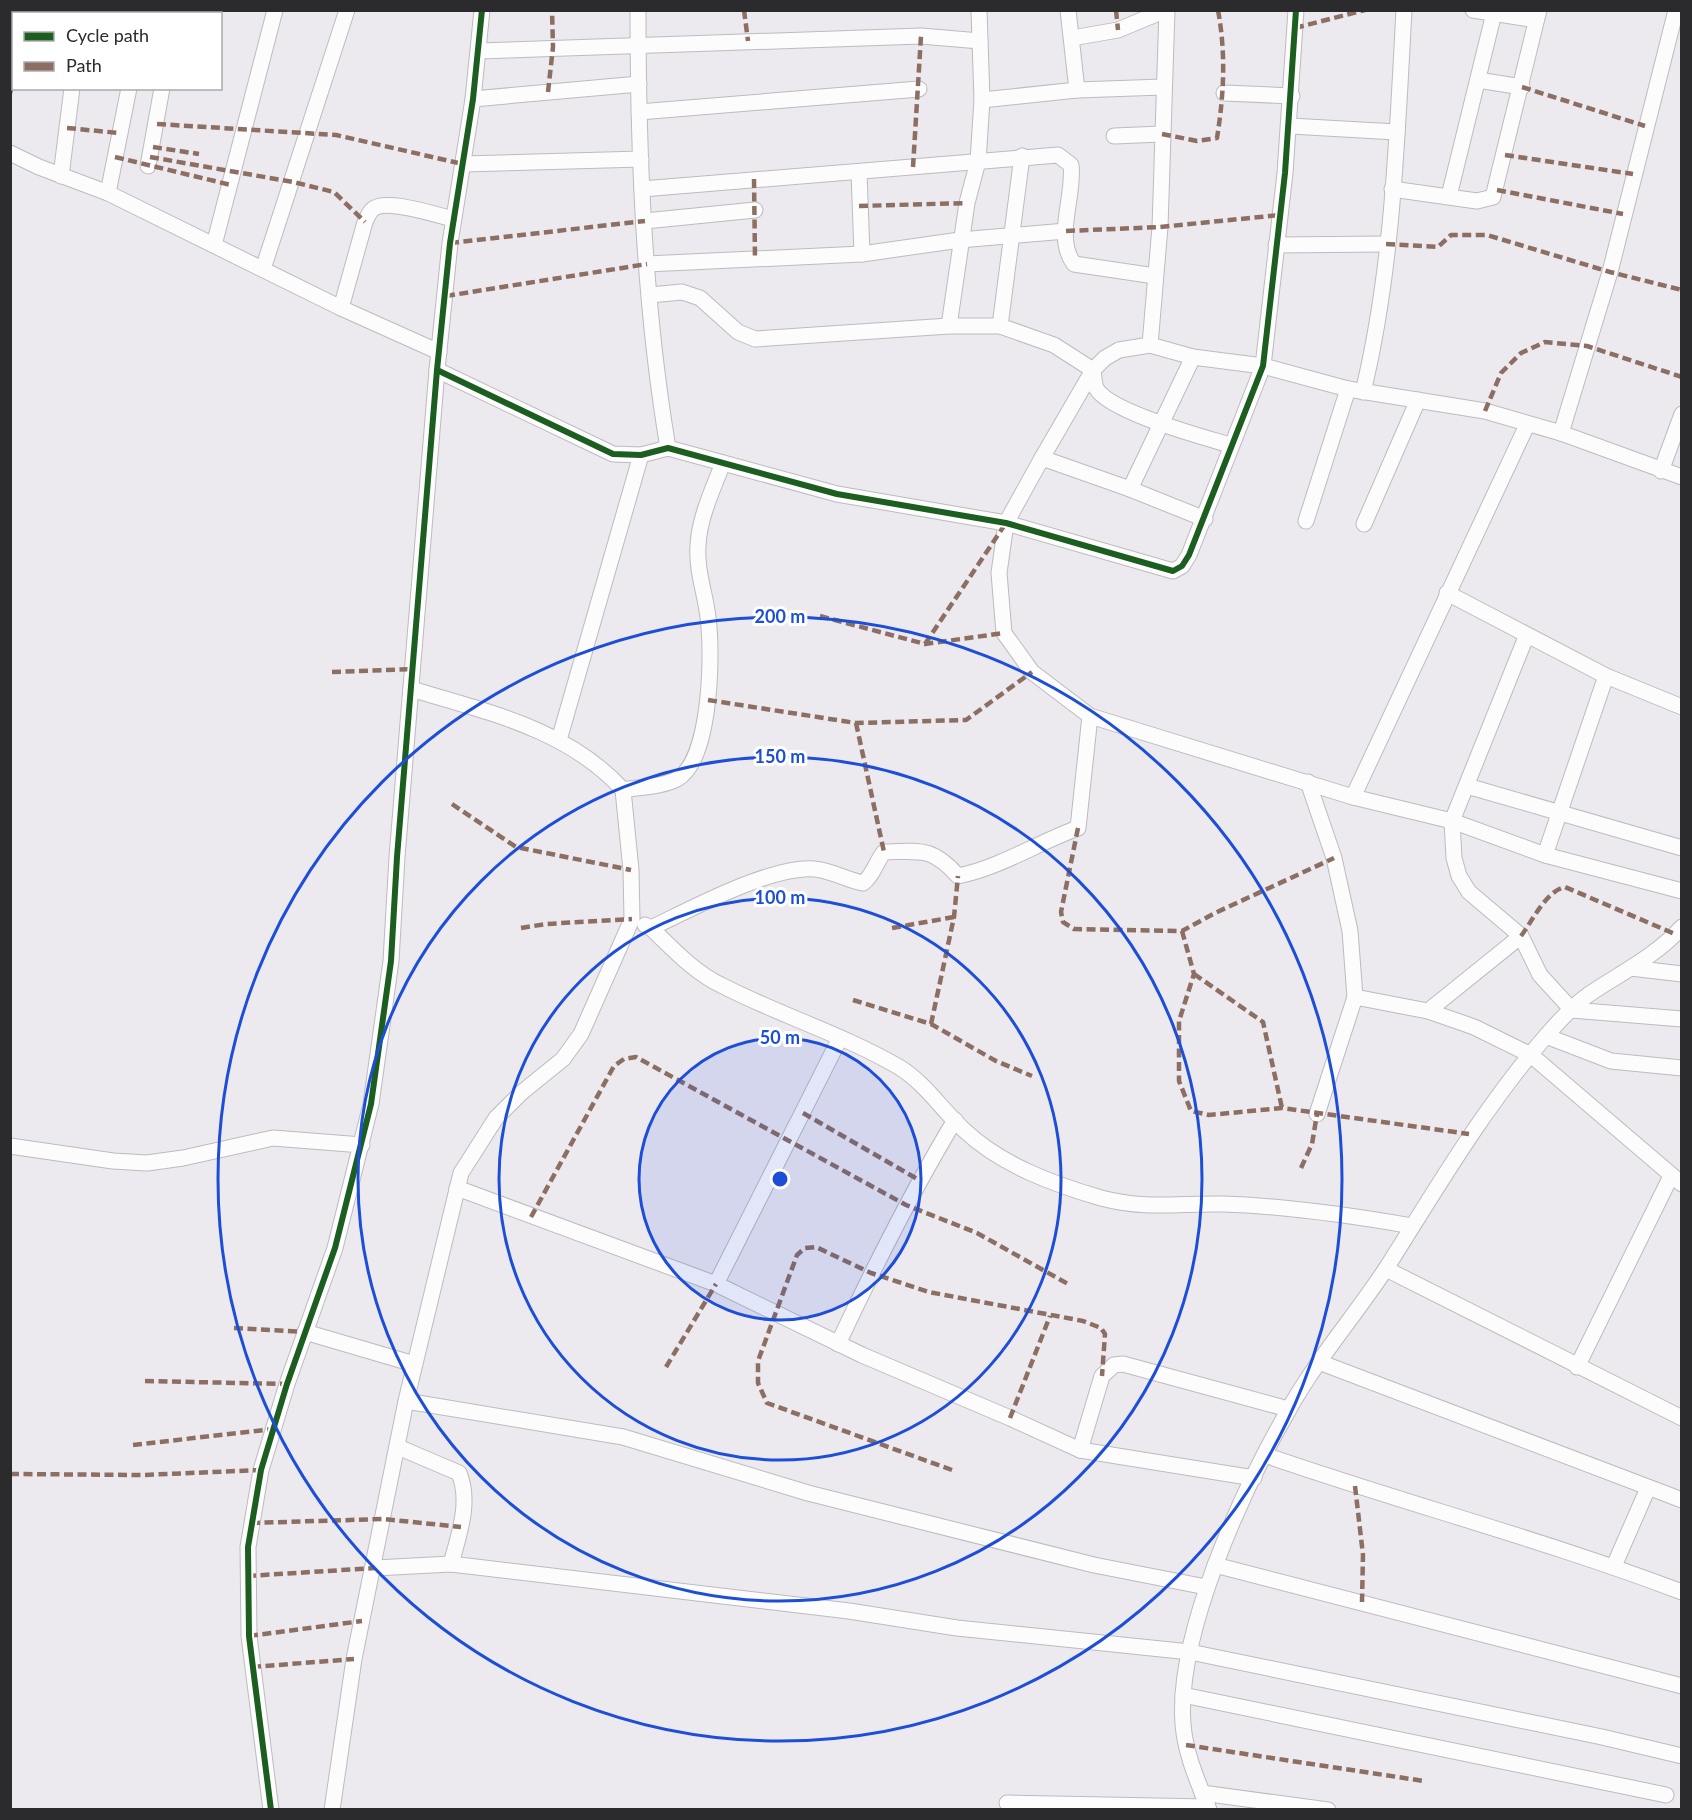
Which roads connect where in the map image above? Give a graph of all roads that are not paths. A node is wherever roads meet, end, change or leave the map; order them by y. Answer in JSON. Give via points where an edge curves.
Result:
{"nodes":[{"id":1,"x":275,"y":10,"type":"edge"},
{"id":2,"x":347,"y":10,"type":"edge"},
{"id":3,"x":482,"y":10,"type":"edge"},
{"id":4,"x":638,"y":10,"type":"edge"},
{"id":5,"x":979,"y":10,"type":"edge"},
{"id":6,"x":1068,"y":10,"type":"edge"},
{"id":7,"x":1166,"y":10,"type":"edge"},
{"id":8,"x":1296,"y":10,"type":"edge"},
{"id":9,"x":1404,"y":10,"type":"edge"},
{"id":10,"x":1473,"y":10,"type":"edge"},
{"id":11,"x":1676,"y":10,"type":"edge"},
{"id":12,"x":1494,"y":13,"type":"junction"},
{"id":13,"x":1145,"y":15,"type":"edge"},
{"id":14,"x":1537,"y":15,"type":"edge"},
{"id":15,"x":1072,"y":38,"type":"junction"},
{"id":16,"x":980,"y":41,"type":"junction"},
{"id":17,"x":638,"y":43,"type":"junction"},
{"id":18,"x":479,"y":51,"type":"junction"},
{"id":19,"x":1478,"y":80,"type":"junction"},
{"id":20,"x":639,"y":84,"type":"junction"},
{"id":21,"x":1163,"y":87,"type":"junction"},
{"id":22,"x":1522,"y":87,"type":"junction"},
{"id":23,"x":72,"y":90,"type":"edge"},
{"id":24,"x":129,"y":90,"type":"edge"},
{"id":25,"x":162,"y":90,"type":"edge"},
{"id":26,"x":918,"y":90,"type":"dead end"},
{"id":27,"x":1077,"y":90,"type":"junction"},
{"id":28,"x":1224,"y":93,"type":"dead end"},
{"id":29,"x":1292,"y":96,"type":"junction"},
{"id":30,"x":472,"y":99,"type":"junction"},
{"id":31,"x":982,"y":100,"type":"junction"},
{"id":32,"x":639,"y":112,"type":"junction"},
{"id":33,"x":1290,"y":126,"type":"junction"},
{"id":34,"x":1397,"y":132,"type":"junction"},
{"id":35,"x":1162,"y":134,"type":"junction"},
{"id":36,"x":1114,"y":136,"type":"dead end"},
{"id":37,"x":10,"y":153,"type":"edge"},
{"id":38,"x":1022,"y":156,"type":"junction"},
{"id":39,"x":640,"y":159,"type":"junction"},
{"id":40,"x":978,"y":161,"type":"junction"},
{"id":41,"x":463,"y":164,"type":"junction"},
{"id":42,"x":148,"y":166,"type":"dead end"},
{"id":43,"x":859,"y":172,"type":"junction"},
{"id":44,"x":61,"y":176,"type":"junction"},
{"id":45,"x":642,"y":189,"type":"junction"},
{"id":46,"x":1392,"y":189,"type":"junction"},
{"id":47,"x":108,"y":193,"type":"junction"},
{"id":48,"x":1449,"y":196,"type":"junction"},
{"id":49,"x":755,"y":210,"type":"dead end"},
{"id":50,"x":453,"y":219,"type":"junction"},
{"id":51,"x":645,"y":222,"type":"junction"},
{"id":52,"x":1066,"y":231,"type":"junction"},
{"id":53,"x":1011,"y":235,"type":"junction"},
{"id":54,"x":960,"y":240,"type":"junction"},
{"id":55,"x":1386,"y":244,"type":"junction"},
{"id":56,"x":214,"y":245,"type":"junction"},
{"id":57,"x":1276,"y":245,"type":"junction"},
{"id":58,"x":862,"y":254,"type":"junction"},
{"id":59,"x":647,"y":264,"type":"junction"},
{"id":60,"x":263,"y":269,"type":"junction"},
{"id":61,"x":1155,"y":276,"type":"junction"},
{"id":62,"x":650,"y":295,"type":"junction"},
{"id":63,"x":341,"y":308,"type":"junction"},
{"id":64,"x":949,"y":326,"type":"junction"},
{"id":65,"x":1000,"y":326,"type":"junction"},
{"id":66,"x":1150,"y":345,"type":"junction"},
{"id":67,"x":439,"y":352,"type":"junction"},
{"id":68,"x":1193,"y":357,"type":"junction"},
{"id":69,"x":1263,"y":366,"type":"junction"},
{"id":70,"x":436,"y":370,"type":"junction"},
{"id":71,"x":1093,"y":370,"type":"junction"},
{"id":72,"x":1356,"y":390,"type":"junction"},
{"id":73,"x":1418,"y":400,"type":"junction"},
{"id":74,"x":1682,"y":414,"type":"edge"},
{"id":75,"x":1162,"y":424,"type":"junction"},
{"id":76,"x":1527,"y":425,"type":"junction"},
{"id":77,"x":1561,"y":433,"type":"junction"},
{"id":78,"x":1230,"y":445,"type":"junction"},
{"id":79,"x":669,"y":448,"type":"junction"},
{"id":80,"x":641,"y":455,"type":"junction"},
{"id":81,"x":1042,"y":458,"type":"junction"},
{"id":82,"x":723,"y":463,"type":"junction"},
{"id":83,"x":1660,"y":471,"type":"junction"},
{"id":84,"x":1682,"y":477,"type":"edge"},
{"id":85,"x":1130,"y":489,"type":"junction"},
{"id":86,"x":1205,"y":519,"type":"junction"},
{"id":87,"x":1306,"y":521,"type":"dead end"},
{"id":88,"x":1006,"y":523,"type":"junction"},
{"id":89,"x":1364,"y":524,"type":"dead end"},
{"id":90,"x":1447,"y":593,"type":"junction"},
{"id":91,"x":1526,"y":637,"type":"junction"},
{"id":92,"x":1605,"y":676,"type":"junction"},
{"id":93,"x":411,"y":689,"type":"junction"},
{"id":94,"x":1682,"y":707,"type":"edge"},
{"id":95,"x":1090,"y":716,"type":"junction"},
{"id":96,"x":559,"y":740,"type":"junction"},
{"id":97,"x":1308,"y":782,"type":"junction"},
{"id":98,"x":1467,"y":786,"type":"junction"},
{"id":99,"x":623,"y":790,"type":"junction"},
{"id":100,"x":1353,"y":797,"type":"junction"},
{"id":101,"x":1560,"y":814,"type":"junction"},
{"id":102,"x":1452,"y":821,"type":"junction"},
{"id":103,"x":1682,"y":848,"type":"edge"},
{"id":104,"x":1545,"y":855,"type":"junction"},
{"id":105,"x":1682,"y":891,"type":"edge"},
{"id":106,"x":632,"y":919,"type":"junction"},
{"id":107,"x":1682,"y":927,"type":"edge"},
{"id":108,"x":651,"y":928,"type":"junction"},
{"id":109,"x":1521,"y":936,"type":"junction"},
{"id":110,"x":1630,"y":968,"type":"junction"},
{"id":111,"x":1682,"y":974,"type":"edge"},
{"id":112,"x":1355,"y":997,"type":"junction"},
{"id":113,"x":1572,"y":1010,"type":"junction"},
{"id":114,"x":1428,"y":1011,"type":"junction"},
{"id":115,"x":1682,"y":1019,"type":"edge"},
{"id":116,"x":1546,"y":1036,"type":"junction"},
{"id":117,"x":840,"y":1038,"type":"junction"},
{"id":118,"x":1531,"y":1055,"type":"junction"},
{"id":119,"x":1682,"y":1068,"type":"edge"},
{"id":120,"x":1317,"y":1114,"type":"dead end"},
{"id":121,"x":955,"y":1120,"type":"junction"},
{"id":122,"x":362,"y":1145,"type":"junction"},
{"id":123,"x":10,"y":1146,"type":"edge"},
{"id":124,"x":1676,"y":1180,"type":"edge"},
{"id":125,"x":457,"y":1188,"type":"junction"},
{"id":126,"x":1412,"y":1226,"type":"junction"},
{"id":127,"x":1386,"y":1269,"type":"junction"},
{"id":128,"x":716,"y":1284,"type":"junction"},
{"id":129,"x":305,"y":1332,"type":"junction"},
{"id":130,"x":838,"y":1344,"type":"junction"},
{"id":131,"x":1319,"y":1362,"type":"junction"},
{"id":132,"x":414,"y":1364,"type":"junction"},
{"id":133,"x":1577,"y":1366,"type":"junction"},
{"id":134,"x":406,"y":1401,"type":"junction"},
{"id":135,"x":1288,"y":1409,"type":"junction"},
{"id":136,"x":1682,"y":1418,"type":"edge"},
{"id":137,"x":398,"y":1447,"type":"junction"},
{"id":138,"x":1080,"y":1450,"type":"junction"},
{"id":139,"x":1265,"y":1455,"type":"junction"},
{"id":140,"x":1254,"y":1478,"type":"junction"},
{"id":141,"x":1648,"y":1488,"type":"junction"},
{"id":142,"x":1682,"y":1500,"type":"edge"},
{"id":143,"x":451,"y":1564,"type":"junction"},
{"id":144,"x":1215,"y":1565,"type":"junction"},
{"id":145,"x":1614,"y":1566,"type":"junction"},
{"id":146,"x":375,"y":1568,"type":"junction"},
{"id":147,"x":1206,"y":1587,"type":"junction"},
{"id":148,"x":1682,"y":1592,"type":"edge"},
{"id":149,"x":1190,"y":1652,"type":"junction"},
{"id":150,"x":1680,"y":1682,"type":"edge"},
{"id":151,"x":1183,"y":1695,"type":"junction"},
{"id":152,"x":1682,"y":1756,"type":"edge"},
{"id":153,"x":1666,"y":1796,"type":"dead end"},
{"id":154,"x":1007,"y":1803,"type":"dead end"},
{"id":155,"x":1206,"y":1803,"type":"edge"},
{"id":156,"x":271,"y":1809,"type":"edge"},
{"id":157,"x":332,"y":1809,"type":"edge"},
{"id":158,"x":1328,"y":1809,"type":"edge"}],
"edges":[{"from":1,"to":56,"type":"street"},
{"from":2,"to":60,"type":"street"},
{"from":3,"to":18,"type":"street"},
{"from":4,"to":17,"type":"street"},
{"from":5,"to":16,"type":"street"},
{"from":6,"to":15,"type":"street"},
{"from":7,"to":13,"type":"street"},
{"from":7,"to":21,"type":"street"},
{"from":8,"to":29,"type":"street"},
{"from":9,"to":34,"type":"street"},
{"from":10,"to":12,"type":"street"},
{"from":11,"to":77,"type":"street","via":[[1610,272]]},
{"from":12,"to":14,"type":"street"},
{"from":12,"to":19,"type":"street"},
{"from":13,"to":15,"type":"street","via":[[1118,30]]},
{"from":14,"to":22,"type":"street"},
{"from":15,"to":27,"type":"street"},
{"from":16,"to":17,"type":"street","via":[[921,36]]},
{"from":16,"to":31,"type":"street"},
{"from":17,"to":18,"type":"street"},
{"from":17,"to":20,"type":"street"},
{"from":18,"to":30,"type":"street"},
{"from":19,"to":22,"type":"street"},
{"from":19,"to":48,"type":"street"},
{"from":20,"to":30,"type":"street"},
{"from":20,"to":32,"type":"street"},
{"from":21,"to":27,"type":"street"},
{"from":21,"to":35,"type":"street"},
{"from":22,"to":48,"type":"street","via":[[1493,197],[1477,201]]},
{"from":23,"to":44,"type":"street"},
{"from":24,"to":47,"type":"street"},
{"from":25,"to":42,"type":"street"},
{"from":26,"to":32,"type":"street"},
{"from":27,"to":31,"type":"street"},
{"from":28,"to":29,"type":"street"},
{"from":29,"to":33,"type":"street"},
{"from":30,"to":41,"type":"street"},
{"from":31,"to":40,"type":"street"},
{"from":32,"to":39,"type":"street"},
{"from":33,"to":34,"type":"street"},
{"from":33,"to":57,"type":"street"},
{"from":34,"to":46,"type":"street"},
{"from":35,"to":36,"type":"street"},
{"from":35,"to":61,"type":"street"},
{"from":37,"to":44,"type":"street"},
{"from":38,"to":40,"type":"street"},
{"from":38,"to":52,"type":"street","via":[[1058,155],[1071,165]]},
{"from":38,"to":53,"type":"street"},
{"from":39,"to":41,"type":"street"},
{"from":39,"to":45,"type":"street"},
{"from":40,"to":43,"type":"street"},
{"from":40,"to":54,"type":"street"},
{"from":41,"to":50,"type":"street"},
{"from":43,"to":45,"type":"street"},
{"from":43,"to":58,"type":"street"},
{"from":44,"to":47,"type":"street"},
{"from":45,"to":51,"type":"street"},
{"from":46,"to":48,"type":"street"},
{"from":46,"to":55,"type":"street"},
{"from":47,"to":56,"type":"street"},
{"from":49,"to":51,"type":"street"},
{"from":50,"to":63,"type":"street","via":[[396,206],[372,210],[365,222]]},
{"from":50,"to":67,"type":"street"},
{"from":51,"to":59,"type":"street"},
{"from":52,"to":53,"type":"street"},
{"from":52,"to":61,"type":"street","via":[[1069,257],[1074,264]]},
{"from":53,"to":54,"type":"street"},
{"from":53,"to":65,"type":"street"},
{"from":54,"to":58,"type":"street"},
{"from":54,"to":64,"type":"street"},
{"from":55,"to":57,"type":"street"},
{"from":55,"to":72,"type":"street","via":[[1376,329]]},
{"from":56,"to":60,"type":"street"},
{"from":57,"to":69,"type":"street"},
{"from":58,"to":59,"type":"street"},
{"from":59,"to":62,"type":"street"},
{"from":60,"to":63,"type":"street"},
{"from":61,"to":66,"type":"street"},
{"from":62,"to":64,"type":"street","via":[[682,292],[699,298],[738,332],[755,339]]},
{"from":62,"to":79,"type":"street"},
{"from":63,"to":67,"type":"street"},
{"from":64,"to":65,"type":"street"},
{"from":65,"to":71,"type":"street","via":[[1054,345]]},
{"from":66,"to":68,"type":"street"},
{"from":66,"to":71,"type":"street","via":[[1119,350]]},
{"from":67,"to":70,"type":"street"},
{"from":68,"to":69,"type":"street"},
{"from":68,"to":75,"type":"street"},
{"from":69,"to":72,"type":"street"},
{"from":69,"to":78,"type":"street"},
{"from":70,"to":80,"type":"street","via":[[613,454]]},
{"from":70,"to":93,"type":"street"},
{"from":71,"to":75,"type":"street","via":[[1096,388],[1109,402]]},
{"from":71,"to":81,"type":"street"},
{"from":72,"to":73,"type":"street"},
{"from":72,"to":87,"type":"street"},
{"from":73,"to":76,"type":"street","via":[[1485,411]]},
{"from":73,"to":89,"type":"street"},
{"from":74,"to":83,"type":"street"},
{"from":75,"to":78,"type":"street"},
{"from":75,"to":85,"type":"street"},
{"from":76,"to":77,"type":"street"},
{"from":76,"to":90,"type":"street"},
{"from":77,"to":83,"type":"street"},
{"from":78,"to":86,"type":"street"},
{"from":79,"to":80,"type":"street"},
{"from":79,"to":82,"type":"street"},
{"from":80,"to":96,"type":"street"},
{"from":81,"to":85,"type":"street"},
{"from":81,"to":88,"type":"street"},
{"from":82,"to":88,"type":"street","via":[[837,494]]},
{"from":82,"to":99,"type":"street","via":[[698,544],[698,567],[710,627],[708,700],[695,754],[689,770],[676,780]]},
{"from":83,"to":84,"type":"street"},
{"from":85,"to":86,"type":"street"},
{"from":86,"to":88,"type":"street","via":[[1186,561],[1173,571]]},
{"from":88,"to":95,"type":"street","via":[[999,573],[1004,633],[1032,672]]},
{"from":90,"to":91,"type":"street"},
{"from":90,"to":100,"type":"street"},
{"from":91,"to":92,"type":"street"},
{"from":91,"to":98,"type":"street"},
{"from":92,"to":94,"type":"street"},
{"from":92,"to":101,"type":"street"},
{"from":93,"to":96,"type":"street","via":[[516,721]]},
{"from":93,"to":122,"type":"street","via":[[391,961]]},
{"from":95,"to":97,"type":"street"},
{"from":95,"to":108,"type":"street","via":[[1078,828],[1000,864],[958,876],[942,859],[918,851],[884,852],[863,883],[815,869],[794,871],[703,903]]},
{"from":96,"to":99,"type":"street","via":[[592,759]]},
{"from":97,"to":100,"type":"street"},
{"from":97,"to":112,"type":"street","via":[[1334,858],[1350,930]]},
{"from":98,"to":101,"type":"street"},
{"from":98,"to":102,"type":"street"},
{"from":99,"to":106,"type":"street"},
{"from":100,"to":102,"type":"street"},
{"from":101,"to":103,"type":"street"},
{"from":101,"to":104,"type":"street"},
{"from":102,"to":104,"type":"street"},
{"from":102,"to":109,"type":"street","via":[[1459,876],[1469,892]]},
{"from":104,"to":105,"type":"street"},
{"from":106,"to":108,"type":"street"},
{"from":106,"to":125,"type":"street","via":[[581,1034],[563,1059],[496,1118],[461,1173]]},
{"from":107,"to":110,"type":"street"},
{"from":108,"to":117,"type":"street","via":[[691,965],[720,985]]},
{"from":109,"to":113,"type":"street","via":[[1540,975]]},
{"from":109,"to":114,"type":"street"},
{"from":110,"to":111,"type":"street"},
{"from":110,"to":113,"type":"street"},
{"from":112,"to":114,"type":"street"},
{"from":112,"to":120,"type":"street"},
{"from":113,"to":115,"type":"street"},
{"from":113,"to":116,"type":"street"},
{"from":114,"to":118,"type":"street","via":[[1474,1027]]},
{"from":116,"to":118,"type":"street"},
{"from":116,"to":119,"type":"street","via":[[1611,1061]]},
{"from":117,"to":121,"type":"street","via":[[900,1068]]},
{"from":117,"to":128,"type":"street"},
{"from":118,"to":124,"type":"street"},
{"from":118,"to":126,"type":"street","via":[[1469,1134]]},
{"from":121,"to":126,"type":"street","via":[[984,1147],[1011,1164],[1101,1198],[1148,1207],[1221,1204],[1282,1208]]},
{"from":121,"to":130,"type":"street","via":[[884,1246]]},
{"from":122,"to":123,"type":"street","via":[[273,1138],[147,1163]]},
{"from":122,"to":129,"type":"street","via":[[335,1248]]},
{"from":124,"to":133,"type":"street"},
{"from":125,"to":128,"type":"street"},
{"from":125,"to":132,"type":"street"},
{"from":126,"to":127,"type":"street"},
{"from":127,"to":131,"type":"street"},
{"from":127,"to":133,"type":"street"},
{"from":128,"to":130,"type":"street"},
{"from":129,"to":132,"type":"street"},
{"from":129,"to":156,"type":"street","via":[[261,1470],[248,1547],[249,1636]]},
{"from":130,"to":138,"type":"street"},
{"from":131,"to":135,"type":"street"},
{"from":131,"to":141,"type":"street"},
{"from":132,"to":134,"type":"street"},
{"from":133,"to":136,"type":"street"},
{"from":134,"to":137,"type":"street"},
{"from":134,"to":147,"type":"street","via":[[623,1437],[808,1492],[1094,1565]]},
{"from":135,"to":138,"type":"street","via":[[1123,1364],[1114,1365],[1102,1376]]},
{"from":135,"to":139,"type":"street"},
{"from":137,"to":143,"type":"street","via":[[459,1473],[466,1489]]},
{"from":137,"to":146,"type":"street"},
{"from":138,"to":140,"type":"street"},
{"from":139,"to":140,"type":"street"},
{"from":139,"to":145,"type":"street"},
{"from":140,"to":144,"type":"street"},
{"from":141,"to":142,"type":"street"},
{"from":141,"to":145,"type":"street"},
{"from":143,"to":146,"type":"street"},
{"from":143,"to":149,"type":"street","via":[[849,1611],[957,1628]]},
{"from":144,"to":147,"type":"street"},
{"from":144,"to":150,"type":"street"},
{"from":145,"to":148,"type":"street"},
{"from":146,"to":157,"type":"street","via":[[354,1659]]},
{"from":147,"to":149,"type":"street"},
{"from":149,"to":151,"type":"street"},
{"from":149,"to":152,"type":"street"},
{"from":151,"to":153,"type":"street"},
{"from":151,"to":155,"type":"street","via":[[1186,1745]]},
{"from":154,"to":155,"type":"street"},
{"from":155,"to":158,"type":"street"}]}
